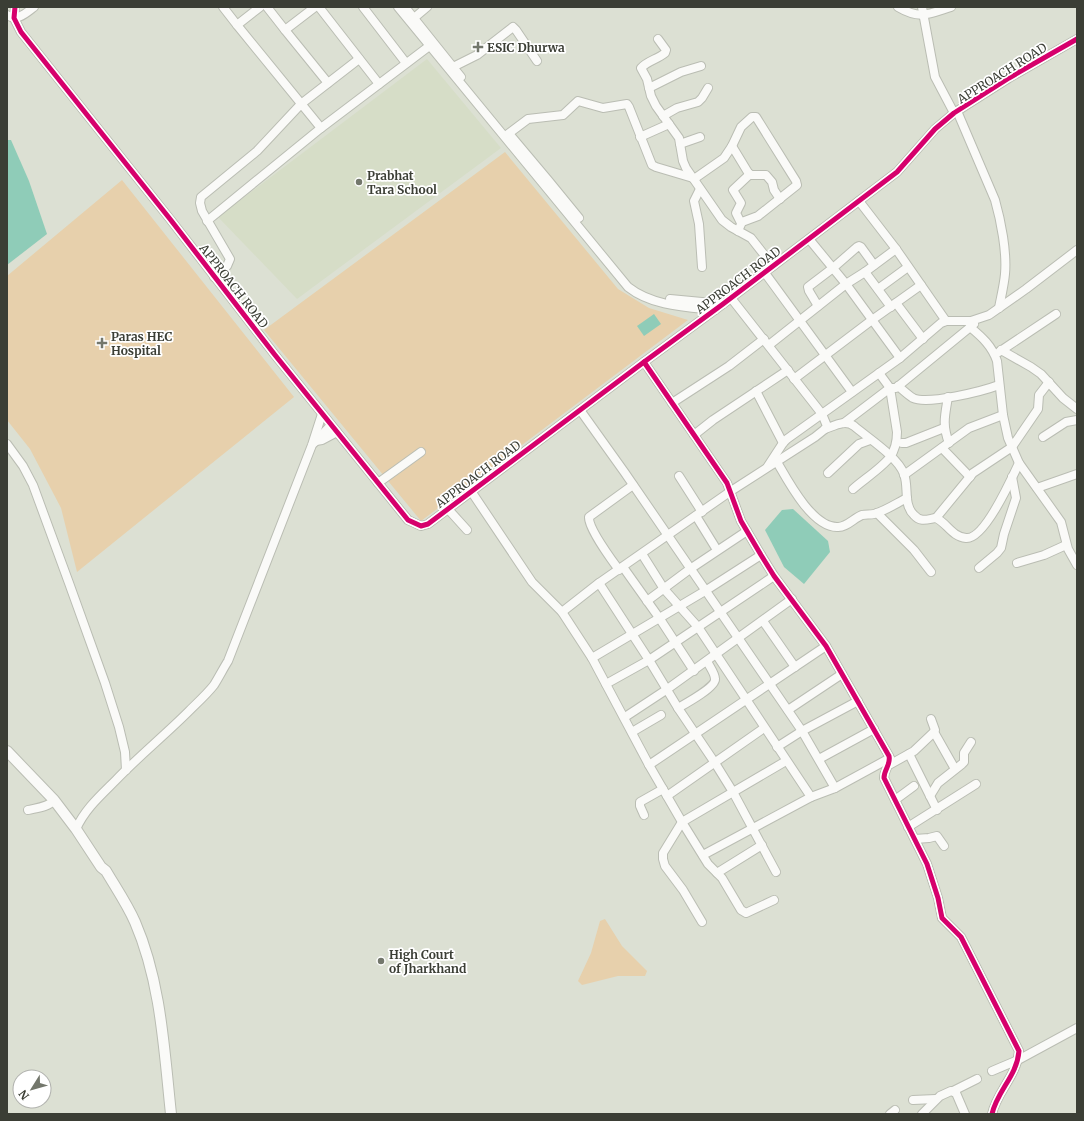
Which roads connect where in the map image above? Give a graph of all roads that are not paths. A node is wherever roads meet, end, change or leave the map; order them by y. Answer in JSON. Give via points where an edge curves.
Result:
{"nodes":[{"id":1,"x":15,"y":7,"type":"edge"},
{"id":2,"x":34,"y":7,"type":"edge"},
{"id":3,"x":223,"y":7,"type":"edge"},
{"id":4,"x":260,"y":7,"type":"edge"},
{"id":5,"x":267,"y":7,"type":"edge"},
{"id":6,"x":315,"y":7,"type":"edge"},
{"id":7,"x":319,"y":7,"type":"edge"},
{"id":8,"x":363,"y":7,"type":"edge"},
{"id":9,"x":398,"y":7,"type":"edge"},
{"id":10,"x":405,"y":7,"type":"edge"},
{"id":11,"x":427,"y":7,"type":"edge"},
{"id":12,"x":898,"y":7,"type":"edge"},
{"id":13,"x":922,"y":7,"type":"edge"},
{"id":14,"x":951,"y":7,"type":"edge"},
{"id":15,"x":924,"y":16,"type":"junction"},
{"id":16,"x":11,"y":17,"type":"edge"},
{"id":17,"x":414,"y":18,"type":"junction"},
{"id":18,"x":237,"y":25,"type":"junction"},
{"id":19,"x":285,"y":30,"type":"junction"},
{"id":20,"x":658,"y":39,"type":"dead end"},
{"id":21,"x":1077,"y":39,"type":"edge"},
{"id":22,"x":431,"y":44,"type":"junction"},
{"id":23,"x":360,"y":59,"type":"junction"},
{"id":24,"x":537,"y":61,"type":"dead end"},
{"id":25,"x":406,"y":64,"type":"junction"},
{"id":26,"x":701,"y":66,"type":"dead end"},
{"id":27,"x":453,"y":67,"type":"junction"},
{"id":28,"x":328,"y":83,"type":"junction"},
{"id":29,"x":379,"y":84,"type":"junction"},
{"id":30,"x":649,"y":88,"type":"junction"},
{"id":31,"x":708,"y":88,"type":"dead end"},
{"id":32,"x":301,"y":104,"type":"junction"},
{"id":33,"x":956,"y":112,"type":"junction"},
{"id":34,"x":663,"y":116,"type":"junction"},
{"id":35,"x":670,"y":124,"type":"junction"},
{"id":36,"x":321,"y":128,"type":"junction"},
{"id":37,"x":508,"y":134,"type":"junction"},
{"id":38,"x":640,"y":137,"type":"junction"},
{"id":39,"x":700,"y":137,"type":"dead end"},
{"id":40,"x":680,"y":144,"type":"junction"},
{"id":41,"x":732,"y":146,"type":"junction"},
{"id":42,"x":750,"y":174,"type":"junction"},
{"id":43,"x":694,"y":179,"type":"junction"},
{"id":44,"x":700,"y":188,"type":"junction"},
{"id":45,"x":780,"y":199,"type":"junction"},
{"id":46,"x":859,"y":201,"type":"junction"},
{"id":47,"x":207,"y":221,"type":"junction"},
{"id":48,"x":740,"y":227,"type":"junction"},
{"id":49,"x":809,"y":239,"type":"junction"},
{"id":50,"x":896,"y":249,"type":"junction"},
{"id":51,"x":1077,"y":250,"type":"edge"},
{"id":52,"x":874,"y":265,"type":"junction"},
{"id":53,"x":773,"y":266,"type":"junction"},
{"id":54,"x":908,"y":266,"type":"junction"},
{"id":55,"x":702,"y":267,"type":"dead end"},
{"id":56,"x":833,"y":268,"type":"junction"},
{"id":57,"x":865,"y":272,"type":"junction"},
{"id":58,"x":764,"y":273,"type":"junction"},
{"id":59,"x":214,"y":277,"type":"junction"},
{"id":60,"x":846,"y":284,"type":"junction"},
{"id":61,"x":922,"y":286,"type":"junction"},
{"id":62,"x":878,"y":289,"type":"junction"},
{"id":63,"x":731,"y":298,"type":"junction"},
{"id":64,"x":723,"y":304,"type":"junction"},
{"id":65,"x":893,"y":305,"type":"junction"},
{"id":66,"x":818,"y":306,"type":"junction"},
{"id":67,"x":999,"y":308,"type":"junction"},
{"id":68,"x":715,"y":310,"type":"junction"},
{"id":69,"x":1056,"y":314,"type":"dead end"},
{"id":70,"x":981,"y":318,"type":"junction"},
{"id":71,"x":872,"y":320,"type":"junction"},
{"id":72,"x":800,"y":321,"type":"junction"},
{"id":73,"x":946,"y":321,"type":"junction"},
{"id":74,"x":970,"y":327,"type":"junction"},
{"id":75,"x":923,"y":339,"type":"junction"},
{"id":76,"x":767,"y":342,"type":"junction"},
{"id":77,"x":998,"y":352,"type":"junction"},
{"id":78,"x":825,"y":357,"type":"junction"},
{"id":79,"x":900,"y":358,"type":"junction"},
{"id":80,"x":644,"y":362,"type":"junction"},
{"id":81,"x":788,"y":370,"type":"junction"},
{"id":82,"x":879,"y":373,"type":"junction"},
{"id":83,"x":794,"y":379,"type":"junction"},
{"id":84,"x":1049,"y":382,"type":"junction"},
{"id":85,"x":1000,"y":385,"type":"junction"},
{"id":86,"x":894,"y":387,"type":"junction"},
{"id":87,"x":756,"y":390,"type":"junction"},
{"id":88,"x":852,"y":392,"type":"junction"},
{"id":89,"x":948,"y":397,"type":"junction"},
{"id":90,"x":672,"y":403,"type":"junction"},
{"id":91,"x":1077,"y":409,"type":"edge"},
{"id":92,"x":580,"y":410,"type":"junction"},
{"id":93,"x":321,"y":412,"type":"junction"},
{"id":94,"x":822,"y":414,"type":"junction"},
{"id":95,"x":1002,"y":415,"type":"junction"},
{"id":96,"x":1077,"y":420,"type":"edge"},
{"id":97,"x":844,"y":423,"type":"junction"},
{"id":98,"x":331,"y":425,"type":"junction"},
{"id":99,"x":944,"y":428,"type":"junction"},
{"id":100,"x":825,"y":429,"type":"junction"},
{"id":101,"x":337,"y":432,"type":"junction"},
{"id":102,"x":694,"y":435,"type":"junction"},
{"id":103,"x":1043,"y":437,"type":"dead end"},
{"id":104,"x":870,"y":440,"type":"junction"},
{"id":105,"x":313,"y":443,"type":"junction"},
{"id":106,"x":783,"y":443,"type":"junction"},
{"id":107,"x":902,"y":443,"type":"dead end"},
{"id":108,"x":7,"y":444,"type":"edge"},
{"id":109,"x":946,"y":445,"type":"junction"},
{"id":110,"x":1012,"y":447,"type":"junction"},
{"id":111,"x":421,"y":452,"type":"dead end"},
{"id":112,"x":891,"y":456,"type":"junction"},
{"id":113,"x":777,"y":462,"type":"junction"},
{"id":114,"x":1019,"y":463,"type":"junction"},
{"id":115,"x":766,"y":469,"type":"junction"},
{"id":116,"x":828,"y":474,"type":"dead end"},
{"id":117,"x":1077,"y":474,"type":"edge"},
{"id":118,"x":904,"y":475,"type":"junction"},
{"id":119,"x":679,"y":476,"type":"dead end"},
{"id":120,"x":970,"y":477,"type":"junction"},
{"id":121,"x":1012,"y":477,"type":"junction"},
{"id":122,"x":378,"y":483,"type":"junction"},
{"id":123,"x":633,"y":485,"type":"junction"},
{"id":124,"x":1037,"y":488,"type":"junction"},
{"id":125,"x":853,"y":489,"type":"dead end"},
{"id":126,"x":471,"y":491,"type":"junction"},
{"id":127,"x":731,"y":492,"type":"junction"},
{"id":128,"x":907,"y":498,"type":"junction"},
{"id":129,"x":448,"y":509,"type":"junction"},
{"id":130,"x":877,"y":513,"type":"junction"},
{"id":131,"x":699,"y":514,"type":"junction"},
{"id":132,"x":936,"y":518,"type":"junction"},
{"id":133,"x":467,"y":530,"type":"dead end"},
{"id":134,"x":747,"y":531,"type":"junction"},
{"id":135,"x":668,"y":537,"type":"junction"},
{"id":136,"x":1066,"y":545,"type":"junction"},
{"id":137,"x":717,"y":550,"type":"junction"},
{"id":138,"x":642,"y":554,"type":"junction"},
{"id":139,"x":761,"y":555,"type":"junction"},
{"id":140,"x":1017,"y":563,"type":"dead end"},
{"id":141,"x":1077,"y":565,"type":"edge"},
{"id":142,"x":621,"y":568,"type":"junction"},
{"id":143,"x":979,"y":568,"type":"dead end"},
{"id":144,"x":690,"y":569,"type":"junction"},
{"id":145,"x":931,"y":572,"type":"dead end"},
{"id":146,"x":774,"y":576,"type":"junction"},
{"id":147,"x":599,"y":583,"type":"junction"},
{"id":148,"x":664,"y":589,"type":"junction"},
{"id":149,"x":705,"y":591,"type":"junction"},
{"id":150,"x":792,"y":599,"type":"junction"},
{"id":151,"x":647,"y":601,"type":"junction"},
{"id":152,"x":679,"y":607,"type":"junction"},
{"id":153,"x":720,"y":611,"type":"junction"},
{"id":154,"x":562,"y":612,"type":"junction"},
{"id":155,"x":660,"y":619,"type":"junction"},
{"id":156,"x":763,"y":621,"type":"junction"},
{"id":157,"x":698,"y":627,"type":"junction"},
{"id":158,"x":633,"y":635,"type":"junction"},
{"id":159,"x":739,"y":638,"type":"junction"},
{"id":160,"x":675,"y":642,"type":"junction"},
{"id":161,"x":826,"y":646,"type":"junction"},
{"id":162,"x":716,"y":655,"type":"junction"},
{"id":163,"x":592,"y":658,"type":"junction"},
{"id":164,"x":649,"y":660,"type":"junction"},
{"id":165,"x":707,"y":661,"type":"junction"},
{"id":166,"x":795,"y":667,"type":"junction"},
{"id":167,"x":694,"y":671,"type":"junction"},
{"id":168,"x":842,"y":674,"type":"junction"},
{"id":169,"x":606,"y":684,"type":"junction"},
{"id":170,"x":770,"y":684,"type":"junction"},
{"id":171,"x":666,"y":690,"type":"junction"},
{"id":172,"x":745,"y":701,"type":"junction"},
{"id":173,"x":858,"y":701,"type":"junction"},
{"id":174,"x":678,"y":708,"type":"junction"},
{"id":175,"x":788,"y":710,"type":"junction"},
{"id":176,"x":661,"y":715,"type":"dead end"},
{"id":177,"x":625,"y":717,"type":"junction"},
{"id":178,"x":930,"y":720,"type":"dead end"},
{"id":179,"x":764,"y":728,"type":"junction"},
{"id":180,"x":874,"y":729,"type":"junction"},
{"id":181,"x":802,"y":731,"type":"junction"},
{"id":182,"x":632,"y":732,"type":"junction"},
{"id":183,"x":934,"y":732,"type":"junction"},
{"id":184,"x":695,"y":734,"type":"junction"},
{"id":185,"x":971,"y":742,"type":"dead end"},
{"id":186,"x":7,"y":743,"type":"edge"},
{"id":187,"x":777,"y":747,"type":"junction"},
{"id":188,"x":7,"y":751,"type":"edge"},
{"id":189,"x":909,"y":754,"type":"junction"},
{"id":190,"x":819,"y":759,"type":"junction"},
{"id":191,"x":786,"y":761,"type":"junction"},
{"id":192,"x":890,"y":762,"type":"junction"},
{"id":193,"x":715,"y":763,"type":"junction"},
{"id":194,"x":649,"y":765,"type":"junction"},
{"id":195,"x":126,"y":770,"type":"junction"},
{"id":196,"x":955,"y":770,"type":"junction"},
{"id":197,"x":976,"y":784,"type":"dead end"},
{"id":198,"x":914,"y":786,"type":"dead end"},
{"id":199,"x":835,"y":788,"type":"junction"},
{"id":200,"x":665,"y":792,"type":"junction"},
{"id":201,"x":733,"y":792,"type":"junction"},
{"id":202,"x":930,"y":796,"type":"junction"},
{"id":203,"x":810,"y":797,"type":"junction"},
{"id":204,"x":54,"y":800,"type":"junction"},
{"id":205,"x":895,"y":800,"type":"junction"},
{"id":206,"x":28,"y":810,"type":"dead end"},
{"id":207,"x":937,"y":810,"type":"junction"},
{"id":208,"x":644,"y":815,"type":"dead end"},
{"id":209,"x":682,"y":822,"type":"junction"},
{"id":210,"x":78,"y":826,"type":"junction"},
{"id":211,"x":908,"y":827,"type":"junction"},
{"id":212,"x":753,"y":828,"type":"junction"},
{"id":213,"x":915,"y":839,"type":"junction"},
{"id":214,"x":762,"y":845,"type":"junction"},
{"id":215,"x":944,"y":846,"type":"dead end"},
{"id":216,"x":703,"y":855,"type":"junction"},
{"id":217,"x":776,"y":872,"type":"dead end"},
{"id":218,"x":717,"y":873,"type":"junction"},
{"id":219,"x":774,"y":900,"type":"dead end"},
{"id":220,"x":702,"y":922,"type":"dead end"},
{"id":221,"x":1077,"y":1028,"type":"edge"},
{"id":222,"x":1018,"y":1060,"type":"junction"},
{"id":223,"x":992,"y":1071,"type":"dead end"},
{"id":224,"x":976,"y":1079,"type":"dead end"},
{"id":225,"x":954,"y":1091,"type":"junction"},
{"id":226,"x":936,"y":1099,"type":"junction"},
{"id":227,"x":913,"y":1100,"type":"dead end"},
{"id":228,"x":171,"y":1114,"type":"edge"},
{"id":229,"x":922,"y":1114,"type":"edge"},
{"id":230,"x":965,"y":1114,"type":"edge"},
{"id":231,"x":992,"y":1114,"type":"edge"}],
"edges":[{"from":1,"to":16,"type":"street"},
{"from":2,"to":16,"type":"street","via":[[22,15]]},
{"from":3,"to":18,"type":"street"},
{"from":4,"to":18,"type":"street"},
{"from":5,"to":19,"type":"street"},
{"from":6,"to":19,"type":"street"},
{"from":7,"to":23,"type":"street"},
{"from":8,"to":25,"type":"street"},
{"from":9,"to":22,"type":"street"},
{"from":10,"to":17,"type":"street"},
{"from":11,"to":17,"type":"street"},
{"from":12,"to":15,"type":"street","via":[[912,14]]},
{"from":13,"to":15,"type":"street"},
{"from":14,"to":15,"type":"street"},
{"from":15,"to":33,"type":"street","via":[[935,77]]},
{"from":16,"to":59,"type":"street","name":"APPROACH ROAD"},
{"from":17,"to":22,"type":"street"},
{"from":18,"to":32,"type":"street"},
{"from":19,"to":28,"type":"street"},
{"from":20,"to":30,"type":"street","via":[[666,50],[665,53],[641,67]]},
{"from":21,"to":33,"type":"street","name":"APPROACH ROAD"},
{"from":22,"to":25,"type":"street"},
{"from":22,"to":27,"type":"street"},
{"from":22,"to":68,"type":"street","via":[[628,287],[638,294],[660,302]]},
{"from":23,"to":28,"type":"street"},
{"from":23,"to":29,"type":"street"},
{"from":24,"to":27,"type":"street","via":[[512,27],[479,53]]},
{"from":25,"to":29,"type":"street"},
{"from":26,"to":30,"type":"street","via":[[681,72]]},
{"from":27,"to":37,"type":"street"},
{"from":28,"to":32,"type":"street"},
{"from":29,"to":36,"type":"street"},
{"from":30,"to":34,"type":"street"},
{"from":31,"to":34,"type":"street","via":[[698,102],[677,108]]},
{"from":32,"to":36,"type":"street"},
{"from":32,"to":47,"type":"street","via":[[257,151],[201,197],[200,207]]},
{"from":33,"to":46,"type":"street","name":"APPROACH ROAD","via":[[935,129],[896,172]]},
{"from":33,"to":67,"type":"street","via":[[999,214],[1005,274]]},
{"from":34,"to":35,"type":"street"},
{"from":35,"to":38,"type":"street"},
{"from":35,"to":40,"type":"street","via":[[678,135]]},
{"from":36,"to":47,"type":"street"},
{"from":37,"to":38,"type":"street","via":[[528,119],[561,116],[580,101],[604,108],[628,105]]},
{"from":37,"to":64,"type":"street","via":[[635,286],[666,299]]},
{"from":38,"to":43,"type":"street","via":[[653,166]]},
{"from":39,"to":40,"type":"street"},
{"from":40,"to":43,"type":"street","via":[[684,165]]},
{"from":41,"to":42,"type":"street"},
{"from":41,"to":43,"type":"street","via":[[721,162]]},
{"from":41,"to":45,"type":"street","via":[[743,124],[755,117],[797,184]]},
{"from":42,"to":45,"type":"street","via":[[766,175]]},
{"from":42,"to":48,"type":"street","via":[[733,190],[741,203],[736,212]]},
{"from":43,"to":44,"type":"street"},
{"from":44,"to":48,"type":"street","via":[[726,224]]},
{"from":44,"to":55,"type":"street","via":[[694,201],[699,224]]},
{"from":45,"to":48,"type":"street","via":[[757,217],[747,219]]},
{"from":46,"to":49,"type":"street","name":"APPROACH ROAD"},
{"from":46,"to":50,"type":"street"},
{"from":47,"to":59,"type":"street","via":[[230,259],[227,266]]},
{"from":48,"to":53,"type":"street"},
{"from":49,"to":53,"type":"street","name":"APPROACH ROAD"},
{"from":49,"to":56,"type":"street"},
{"from":50,"to":52,"type":"street"},
{"from":50,"to":54,"type":"street"},
{"from":51,"to":67,"type":"street"},
{"from":52,"to":56,"type":"street","via":[[859,246]]},
{"from":52,"to":57,"type":"street"},
{"from":53,"to":58,"type":"street","name":"APPROACH ROAD"},
{"from":54,"to":61,"type":"street"},
{"from":54,"to":62,"type":"street"},
{"from":56,"to":60,"type":"street"},
{"from":56,"to":66,"type":"street","via":[[808,287]]},
{"from":57,"to":60,"type":"street"},
{"from":57,"to":62,"type":"street"},
{"from":58,"to":63,"type":"street","name":"APPROACH ROAD"},
{"from":58,"to":72,"type":"street"},
{"from":59,"to":93,"type":"street","name":"APPROACH ROAD"},
{"from":60,"to":66,"type":"street"},
{"from":60,"to":71,"type":"street"},
{"from":61,"to":65,"type":"street"},
{"from":61,"to":73,"type":"street"},
{"from":62,"to":65,"type":"street"},
{"from":63,"to":64,"type":"street","name":"APPROACH ROAD"},
{"from":63,"to":76,"type":"street"},
{"from":64,"to":68,"type":"street","name":"APPROACH ROAD"},
{"from":65,"to":71,"type":"street"},
{"from":65,"to":75,"type":"street"},
{"from":66,"to":72,"type":"street"},
{"from":67,"to":70,"type":"street"},
{"from":68,"to":80,"type":"street","name":"APPROACH ROAD"},
{"from":69,"to":77,"type":"street"},
{"from":70,"to":73,"type":"street"},
{"from":70,"to":74,"type":"street"},
{"from":71,"to":78,"type":"street"},
{"from":71,"to":79,"type":"street"},
{"from":72,"to":76,"type":"street"},
{"from":72,"to":78,"type":"street"},
{"from":73,"to":75,"type":"street"},
{"from":74,"to":77,"type":"street"},
{"from":74,"to":86,"type":"street"},
{"from":75,"to":79,"type":"street"},
{"from":76,"to":81,"type":"street"},
{"from":76,"to":90,"type":"street"},
{"from":77,"to":84,"type":"street","via":[[1031,367]]},
{"from":77,"to":85,"type":"street"},
{"from":78,"to":83,"type":"street"},
{"from":78,"to":88,"type":"street"},
{"from":79,"to":82,"type":"street"},
{"from":80,"to":90,"type":"street"},
{"from":80,"to":92,"type":"street","name":"APPROACH ROAD"},
{"from":81,"to":83,"type":"street"},
{"from":81,"to":87,"type":"street"},
{"from":82,"to":86,"type":"street"},
{"from":82,"to":88,"type":"street"},
{"from":83,"to":94,"type":"street"},
{"from":84,"to":91,"type":"street"},
{"from":84,"to":110,"type":"street","via":[[1039,395],[1038,410]]},
{"from":85,"to":89,"type":"street"},
{"from":85,"to":95,"type":"street"},
{"from":86,"to":89,"type":"street","via":[[918,399]]},
{"from":86,"to":97,"type":"street"},
{"from":86,"to":112,"type":"street","via":[[897,439]]},
{"from":87,"to":102,"type":"street"},
{"from":87,"to":106,"type":"street"},
{"from":88,"to":94,"type":"street"},
{"from":89,"to":99,"type":"street"},
{"from":90,"to":102,"type":"street"},
{"from":92,"to":123,"type":"street"},
{"from":92,"to":126,"type":"street","name":"APPROACH ROAD"},
{"from":93,"to":98,"type":"street","name":"APPROACH ROAD"},
{"from":93,"to":105,"type":"street","via":[[310,436]]},
{"from":94,"to":100,"type":"street","via":[[827,426]]},
{"from":94,"to":106,"type":"street"},
{"from":95,"to":109,"type":"street","via":[[969,428]]},
{"from":95,"to":110,"type":"street"},
{"from":96,"to":103,"type":"street","via":[[1066,422]]},
{"from":97,"to":100,"type":"street"},
{"from":97,"to":104,"type":"street","via":[[851,424]]},
{"from":98,"to":101,"type":"street","name":"APPROACH ROAD"},
{"from":98,"to":105,"type":"street"},
{"from":99,"to":107,"type":"street"},
{"from":99,"to":109,"type":"street"},
{"from":100,"to":113,"type":"street"},
{"from":101,"to":105,"type":"street"},
{"from":101,"to":122,"type":"street","name":"APPROACH ROAD"},
{"from":102,"to":127,"type":"street"},
{"from":104,"to":112,"type":"street"},
{"from":104,"to":116,"type":"street","via":[[859,444]]},
{"from":105,"to":195,"type":"street","via":[[228,661],[200,701]]},
{"from":106,"to":115,"type":"street"},
{"from":108,"to":195,"type":"street","via":[[33,485],[67,577],[119,728]]},
{"from":109,"to":118,"type":"street"},
{"from":109,"to":120,"type":"street"},
{"from":110,"to":114,"type":"street"},
{"from":110,"to":120,"type":"street"},
{"from":111,"to":122,"type":"street"},
{"from":112,"to":118,"type":"street"},
{"from":112,"to":125,"type":"street"},
{"from":113,"to":115,"type":"street"},
{"from":113,"to":130,"type":"street","via":[[807,509],[830,526],[842,527],[862,515]]},
{"from":114,"to":121,"type":"street"},
{"from":114,"to":124,"type":"street"},
{"from":115,"to":127,"type":"street"},
{"from":117,"to":124,"type":"street"},
{"from":118,"to":128,"type":"street"},
{"from":119,"to":131,"type":"street"},
{"from":120,"to":132,"type":"street"},
{"from":121,"to":132,"type":"street","via":[[985,526],[972,537],[960,537]]},
{"from":121,"to":143,"type":"street","via":[[1016,498],[1001,548]]},
{"from":122,"to":129,"type":"street","name":"APPROACH ROAD","via":[[408,520],[415,524],[428,524]]},
{"from":123,"to":135,"type":"street"},
{"from":123,"to":142,"type":"street","via":[[588,520]]},
{"from":124,"to":136,"type":"street","via":[[1061,522]]},
{"from":126,"to":129,"type":"street","name":"APPROACH ROAD"},
{"from":126,"to":154,"type":"street","via":[[532,582]]},
{"from":127,"to":131,"type":"street"},
{"from":127,"to":134,"type":"street"},
{"from":128,"to":130,"type":"street"},
{"from":128,"to":132,"type":"street","via":[[911,511],[918,519],[925,521]]},
{"from":129,"to":133,"type":"street"},
{"from":130,"to":145,"type":"street","via":[[914,550]]},
{"from":131,"to":135,"type":"street"},
{"from":131,"to":137,"type":"street"},
{"from":134,"to":137,"type":"street"},
{"from":134,"to":139,"type":"street"},
{"from":135,"to":138,"type":"street"},
{"from":135,"to":144,"type":"street"},
{"from":136,"to":140,"type":"street","via":[[1044,556]]},
{"from":136,"to":141,"type":"street"},
{"from":137,"to":144,"type":"street"},
{"from":138,"to":142,"type":"street"},
{"from":138,"to":148,"type":"street"},
{"from":139,"to":146,"type":"street"},
{"from":139,"to":149,"type":"street"},
{"from":142,"to":147,"type":"street"},
{"from":142,"to":151,"type":"street"},
{"from":144,"to":148,"type":"street"},
{"from":144,"to":149,"type":"street"},
{"from":146,"to":150,"type":"street"},
{"from":146,"to":153,"type":"street"},
{"from":147,"to":154,"type":"street"},
{"from":147,"to":158,"type":"street"},
{"from":148,"to":151,"type":"street"},
{"from":148,"to":152,"type":"street"},
{"from":149,"to":152,"type":"street"},
{"from":149,"to":153,"type":"street"},
{"from":150,"to":156,"type":"street"},
{"from":150,"to":161,"type":"street"},
{"from":151,"to":155,"type":"street"},
{"from":152,"to":155,"type":"street"},
{"from":152,"to":157,"type":"street"},
{"from":153,"to":157,"type":"street"},
{"from":153,"to":159,"type":"street"},
{"from":154,"to":163,"type":"street"},
{"from":155,"to":158,"type":"street"},
{"from":155,"to":160,"type":"street"},
{"from":156,"to":159,"type":"street"},
{"from":156,"to":166,"type":"street"},
{"from":157,"to":160,"type":"street"},
{"from":157,"to":162,"type":"street"},
{"from":158,"to":163,"type":"street"},
{"from":158,"to":164,"type":"street"},
{"from":159,"to":162,"type":"street"},
{"from":159,"to":170,"type":"street"},
{"from":160,"to":164,"type":"street"},
{"from":160,"to":167,"type":"street"},
{"from":161,"to":166,"type":"street"},
{"from":161,"to":168,"type":"street"},
{"from":162,"to":165,"type":"street"},
{"from":162,"to":172,"type":"street"},
{"from":163,"to":169,"type":"street"},
{"from":164,"to":169,"type":"street"},
{"from":164,"to":171,"type":"street"},
{"from":165,"to":167,"type":"street"},
{"from":165,"to":174,"type":"street","via":[[715,677],[714,682],[701,694]]},
{"from":166,"to":170,"type":"street"},
{"from":167,"to":171,"type":"street"},
{"from":168,"to":173,"type":"street"},
{"from":168,"to":175,"type":"street"},
{"from":169,"to":177,"type":"street"},
{"from":170,"to":172,"type":"street"},
{"from":170,"to":175,"type":"street"},
{"from":171,"to":174,"type":"street"},
{"from":171,"to":177,"type":"street"},
{"from":172,"to":179,"type":"street"},
{"from":172,"to":184,"type":"street"},
{"from":173,"to":180,"type":"street"},
{"from":173,"to":181,"type":"street"},
{"from":174,"to":184,"type":"street"},
{"from":175,"to":181,"type":"street"},
{"from":176,"to":182,"type":"street"},
{"from":177,"to":182,"type":"street"},
{"from":178,"to":183,"type":"street","via":[[935,727]]},
{"from":179,"to":187,"type":"street"},
{"from":179,"to":193,"type":"street"},
{"from":180,"to":190,"type":"street"},
{"from":180,"to":192,"type":"street"},
{"from":181,"to":187,"type":"street"},
{"from":181,"to":190,"type":"street"},
{"from":182,"to":194,"type":"street"},
{"from":183,"to":189,"type":"street"},
{"from":183,"to":196,"type":"street"},
{"from":184,"to":193,"type":"street"},
{"from":184,"to":194,"type":"street"},
{"from":185,"to":196,"type":"street","via":[[964,752],[964,762]]},
{"from":186,"to":210,"type":"main road","via":[[55,792]]},
{"from":187,"to":191,"type":"street"},
{"from":188,"to":204,"type":"main road"},
{"from":189,"to":192,"type":"street"},
{"from":189,"to":202,"type":"street"},
{"from":190,"to":199,"type":"street"},
{"from":191,"to":201,"type":"street"},
{"from":191,"to":203,"type":"street"},
{"from":192,"to":199,"type":"street"},
{"from":192,"to":205,"type":"street","via":[[884,778]]},
{"from":193,"to":200,"type":"street"},
{"from":193,"to":201,"type":"street"},
{"from":194,"to":200,"type":"street"},
{"from":195,"to":210,"type":"street","via":[[89,807]]},
{"from":196,"to":202,"type":"street","via":[[938,783]]},
{"from":197,"to":207,"type":"street"},
{"from":198,"to":205,"type":"street"},
{"from":199,"to":203,"type":"street"},
{"from":200,"to":208,"type":"street","via":[[640,802]]},
{"from":200,"to":209,"type":"street"},
{"from":201,"to":209,"type":"street"},
{"from":201,"to":212,"type":"street"},
{"from":202,"to":207,"type":"street"},
{"from":203,"to":212,"type":"street"},
{"from":204,"to":206,"type":"street","via":[[40,808]]},
{"from":204,"to":210,"type":"main road"},
{"from":205,"to":211,"type":"street"},
{"from":207,"to":211,"type":"street"},
{"from":209,"to":216,"type":"street"},
{"from":209,"to":220,"type":"street","via":[[662,859]]},
{"from":210,"to":228,"type":"main road","via":[[106,864],[106,871],[135,922],[152,974],[162,1027]]},
{"from":211,"to":213,"type":"street"},
{"from":212,"to":214,"type":"street"},
{"from":212,"to":216,"type":"street"},
{"from":213,"to":215,"type":"street","via":[[937,836]]},
{"from":213,"to":222,"type":"street","via":[[927,864],[942,918],[961,937],[1016,1043],[1019,1051]]},
{"from":214,"to":217,"type":"street"},
{"from":214,"to":218,"type":"street"},
{"from":216,"to":218,"type":"street"},
{"from":218,"to":219,"type":"street","via":[[746,913]]},
{"from":221,"to":222,"type":"street"},
{"from":222,"to":223,"type":"street"},
{"from":222,"to":231,"type":"street","via":[[996,1100]]},
{"from":224,"to":225,"type":"street"},
{"from":225,"to":226,"type":"street","via":[[944,1093]]},
{"from":225,"to":230,"type":"street"},
{"from":226,"to":227,"type":"street"},
{"from":226,"to":229,"type":"street"}]}
